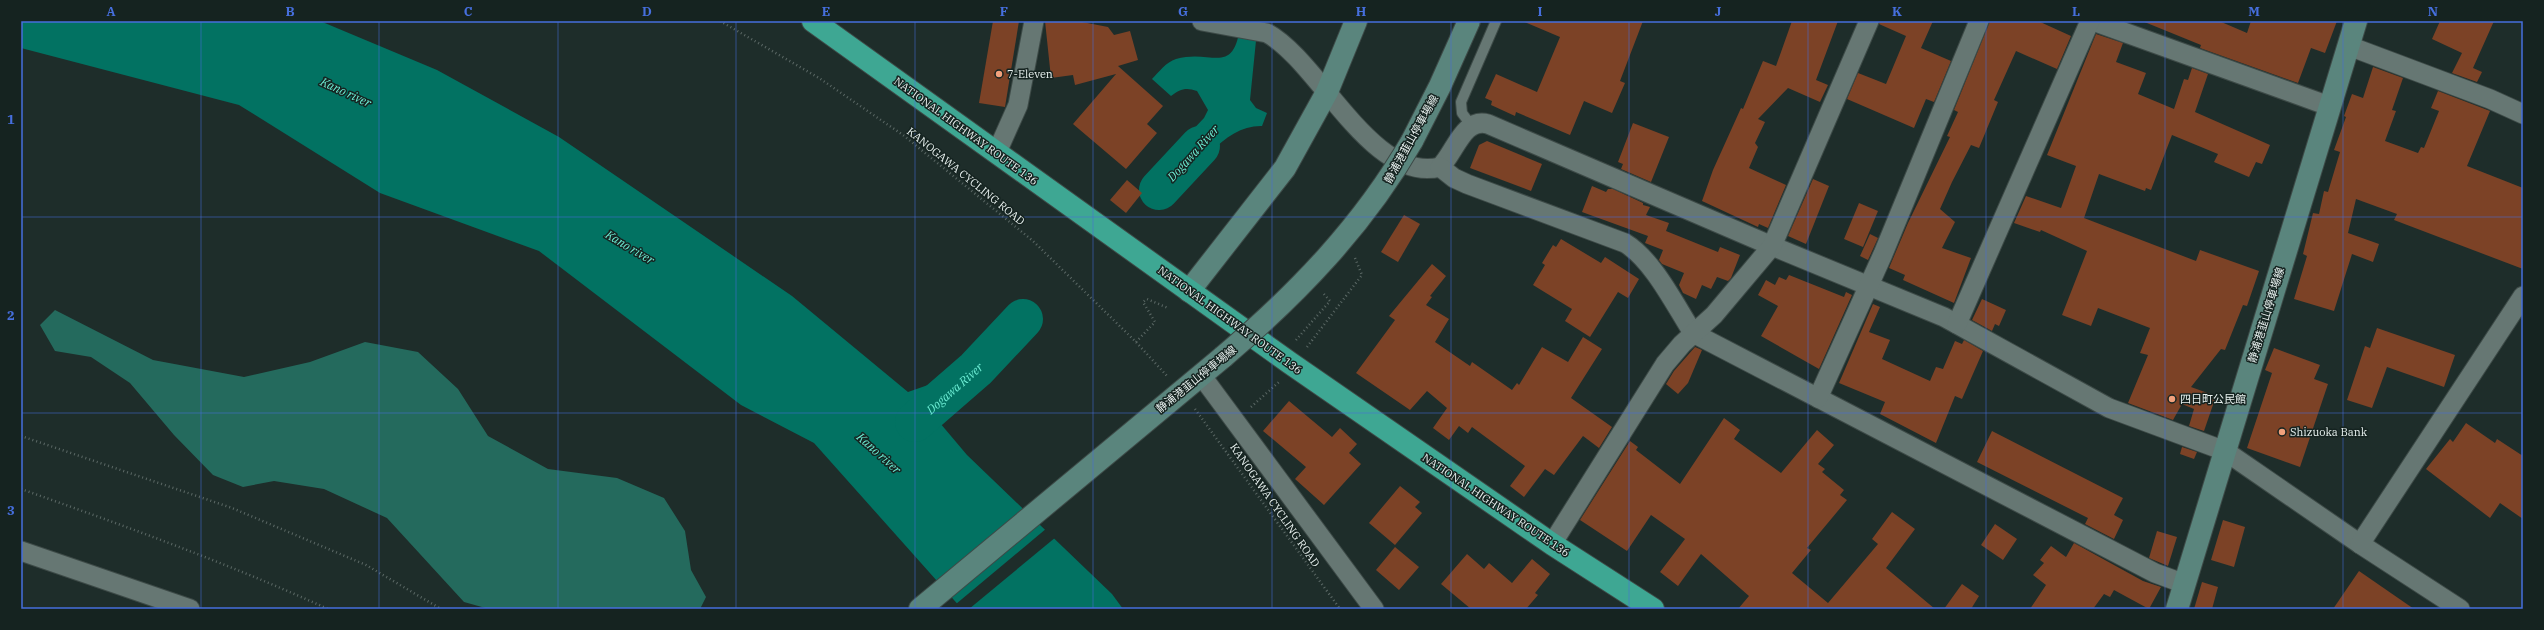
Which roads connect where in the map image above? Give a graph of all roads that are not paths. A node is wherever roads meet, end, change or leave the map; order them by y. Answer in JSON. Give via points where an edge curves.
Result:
{"nodes":[{"id":1,"x":1034,"y":21,"type":"edge"},
{"id":2,"x":1202,"y":21,"type":"edge"},
{"id":3,"x":1356,"y":21,"type":"edge"},
{"id":4,"x":1469,"y":21,"type":"edge"},
{"id":5,"x":1496,"y":21,"type":"edge"},
{"id":6,"x":1869,"y":21,"type":"edge"},
{"id":7,"x":1979,"y":21,"type":"edge"},
{"id":8,"x":2092,"y":21,"type":"edge"},
{"id":9,"x":2356,"y":21,"type":"edge"},
{"id":10,"x":822,"y":23,"type":"edge"},
{"id":11,"x":1230,"y":24,"type":"edge"},
{"id":12,"x":2349,"y":46,"type":"junction"},
{"id":13,"x":1327,"y":92,"type":"junction"},
{"id":14,"x":2329,"y":106,"type":"junction"},
{"id":15,"x":2523,"y":114,"type":"edge"},
{"id":16,"x":1471,"y":125,"type":"junction"},
{"id":17,"x":997,"y":152,"type":"junction"},
{"id":18,"x":1440,"y":167,"type":"junction"},
{"id":19,"x":1772,"y":246,"type":"junction"},
{"id":20,"x":1868,"y":285,"type":"junction"},
{"id":21,"x":1189,"y":290,"type":"junction"},
{"id":22,"x":2523,"y":296,"type":"edge"},
{"id":23,"x":1957,"y":324,"type":"junction"},
{"id":24,"x":1693,"y":333,"type":"junction"},
{"id":25,"x":1201,"y":375,"type":"junction"},
{"id":26,"x":1818,"y":398,"type":"junction"},
{"id":27,"x":2225,"y":451,"type":"junction"},
{"id":28,"x":1552,"y":544,"type":"junction"},
{"id":29,"x":2360,"y":544,"type":"junction"},
{"id":30,"x":21,"y":551,"type":"edge"},
{"id":31,"x":2185,"y":584,"type":"junction"},
{"id":32,"x":190,"y":609,"type":"edge"},
{"id":33,"x":920,"y":609,"type":"edge"},
{"id":34,"x":1374,"y":609,"type":"edge"},
{"id":35,"x":1653,"y":609,"type":"edge"},
{"id":36,"x":2177,"y":609,"type":"edge"},
{"id":37,"x":2460,"y":609,"type":"edge"}],
"edges":[{"from":1,"to":17,"type":"street","via":[[1018,105]]},
{"from":2,"to":11,"type":"street"},
{"from":3,"to":13,"type":"main road"},
{"from":4,"to":25,"type":"main road","name":"静浦港韮山停車場線","bridge":true,"via":[[1412,141],[1392,176],[1358,223],[1271,317]]},
{"from":5,"to":16,"type":"lane","via":[[1461,102],[1462,113]]},
{"from":6,"to":19,"type":"street"},
{"from":7,"to":20,"type":"street"},
{"from":8,"to":14,"type":"street"},
{"from":8,"to":23,"type":"street"},
{"from":9,"to":12,"type":"main road","name":"静浦港韮山停車場線"},
{"from":10,"to":17,"type":"highway","name":"NATIONAL HIGHWAY ROUTE 136"},
{"from":11,"to":13,"type":"street","via":[[1267,32],[1291,51]]},
{"from":12,"to":14,"type":"main road","name":"静浦港韮山停車場線"},
{"from":12,"to":15,"type":"street"},
{"from":13,"to":18,"type":"street","via":[[1353,124],[1387,154],[1416,167]]},
{"from":13,"to":21,"type":"main road","via":[[1285,168]]},
{"from":14,"to":27,"type":"main road","name":"静浦港韮山停車場線"},
{"from":16,"to":18,"type":"street"},
{"from":16,"to":19,"type":"street","via":[[1480,122],[1488,124]]},
{"from":17,"to":21,"type":"highway","name":"NATIONAL HIGHWAY ROUTE 136"},
{"from":18,"to":24,"type":"street","via":[[1467,184],[1563,221],[1614,237],[1637,250]]},
{"from":19,"to":20,"type":"street"},
{"from":19,"to":24,"type":"street","via":[[1714,315]]},
{"from":20,"to":23,"type":"street"},
{"from":20,"to":26,"type":"street"},
{"from":21,"to":28,"type":"highway","name":"NATIONAL HIGHWAY ROUTE 136"},
{"from":22,"to":29,"type":"street"},
{"from":23,"to":27,"type":"street","via":[[2110,408]]},
{"from":24,"to":26,"type":"street"},
{"from":24,"to":28,"type":"street","via":[[1665,364],[1637,405]]},
{"from":25,"to":33,"type":"main road","name":"静浦港韮山停車場線","via":[[1171,390]]},
{"from":25,"to":34,"type":"street"},
{"from":26,"to":31,"type":"street","via":[[2155,573]]},
{"from":27,"to":29,"type":"street"},
{"from":27,"to":31,"type":"main road","name":"静浦港韮山停車場線"},
{"from":28,"to":35,"type":"highway","name":"NATIONAL HIGHWAY ROUTE 136"},
{"from":29,"to":37,"type":"street"},
{"from":30,"to":32,"type":"street"},
{"from":31,"to":36,"type":"main road","name":"静浦港韮山停車場線"}]}
